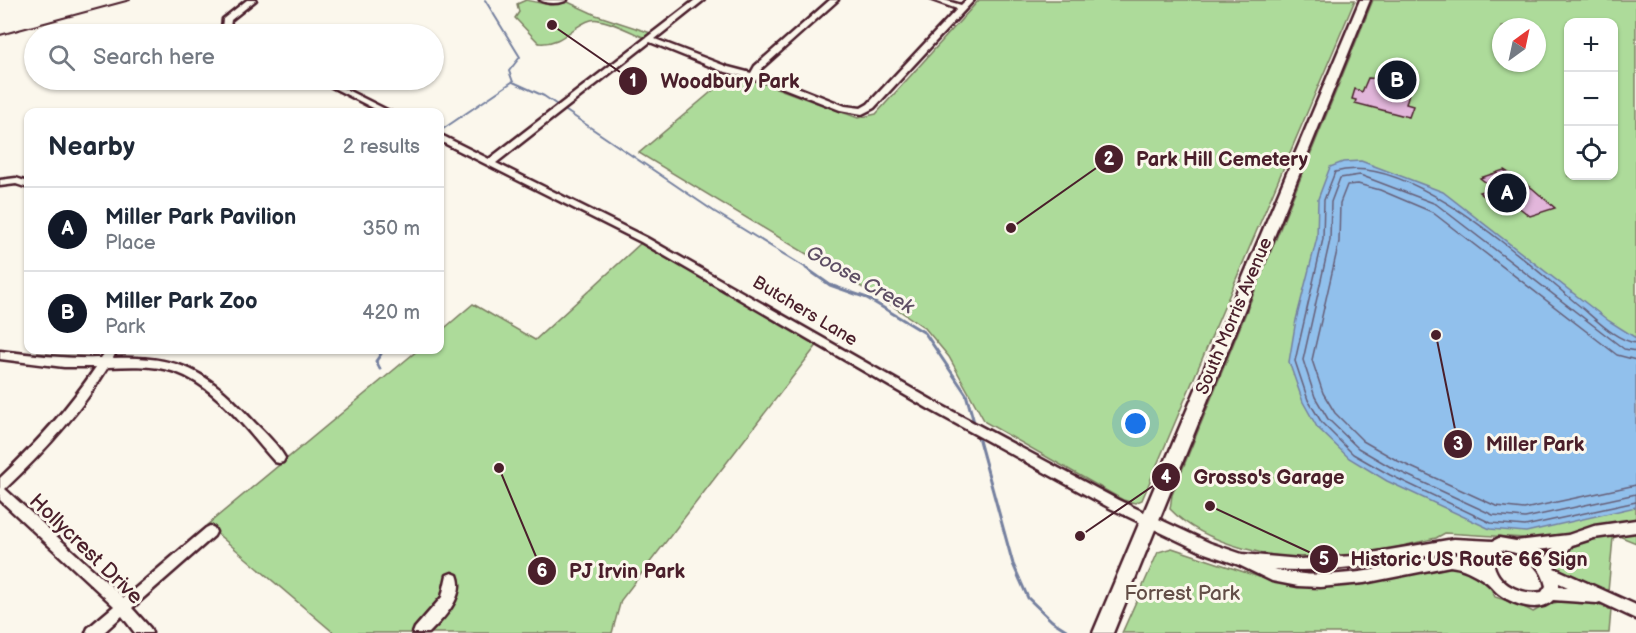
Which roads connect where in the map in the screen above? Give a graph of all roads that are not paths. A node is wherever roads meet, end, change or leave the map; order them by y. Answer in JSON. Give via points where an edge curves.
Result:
{"nodes":[{"id":1,"x":252,"y":0,"type":"edge"},
{"id":2,"x":563,"y":0,"type":"edge"},
{"id":3,"x":700,"y":0,"type":"edge"},
{"id":4,"x":834,"y":0,"type":"edge"},
{"id":5,"x":936,"y":0,"type":"edge"},
{"id":6,"x":970,"y":0,"type":"edge"},
{"id":7,"x":1365,"y":0,"type":"edge"},
{"id":8,"x":548,"y":1,"type":"edge"},
{"id":9,"x":962,"y":8,"type":"junction"},
{"id":10,"x":226,"y":24,"type":"edge"},
{"id":11,"x":649,"y":39,"type":"junction"},
{"id":12,"x":754,"y":76,"type":"junction"},
{"id":13,"x":340,"y":90,"type":"edge"},
{"id":14,"x":371,"y":108,"type":"edge"},
{"id":15,"x":444,"y":140,"type":"edge"},
{"id":16,"x":490,"y":163,"type":"junction"},
{"id":17,"x":0,"y":183,"type":"edge"},
{"id":18,"x":24,"y":184,"type":"edge"},
{"id":19,"x":110,"y":354,"type":"edge"},
{"id":20,"x":0,"y":355,"type":"edge"},
{"id":21,"x":105,"y":363,"type":"junction"},
{"id":22,"x":279,"y":458,"type":"dead end"},
{"id":23,"x":0,"y":486,"type":"edge"},
{"id":24,"x":0,"y":492,"type":"edge"},
{"id":25,"x":1149,"y":522,"type":"junction"},
{"id":26,"x":1636,"y":526,"type":"edge"},
{"id":27,"x":210,"y":532,"type":"dead end"},
{"id":28,"x":1568,"y":541,"type":"junction"},
{"id":29,"x":1492,"y":546,"type":"junction"},
{"id":30,"x":1517,"y":546,"type":"junction"},
{"id":31,"x":1242,"y":560,"type":"junction"},
{"id":32,"x":1548,"y":569,"type":"junction"},
{"id":33,"x":1491,"y":577,"type":"junction"},
{"id":34,"x":452,"y":579,"type":"dead end"},
{"id":35,"x":1551,"y":593,"type":"junction"},
{"id":36,"x":1603,"y":597,"type":"junction"},
{"id":37,"x":124,"y":607,"type":"junction"},
{"id":38,"x":1636,"y":612,"type":"edge"},
{"id":39,"x":93,"y":633,"type":"edge"},
{"id":40,"x":145,"y":633,"type":"edge"},
{"id":41,"x":420,"y":633,"type":"edge"},
{"id":42,"x":1103,"y":633,"type":"edge"}],
"edges":[{"from":1,"to":10,"type":"street","via":[[227,19]]},
{"from":2,"to":8,"type":"street"},
{"from":3,"to":11,"type":"street"},
{"from":4,"to":12,"type":"street","via":[[758,68]]},
{"from":5,"to":9,"type":"street"},
{"from":6,"to":9,"type":"street"},
{"from":7,"to":25,"type":"main road","name":"South Morris Avenue"},
{"from":9,"to":12,"type":"street","via":[[862,111],[843,108]]},
{"from":11,"to":12,"type":"street","via":[[725,69]]},
{"from":11,"to":16,"type":"street"},
{"from":13,"to":14,"type":"street"},
{"from":15,"to":16,"type":"street","name":"Butchers Lane"},
{"from":16,"to":25,"type":"street","name":"Butchers Lane","via":[[681,260],[984,434]]},
{"from":17,"to":18,"type":"street"},
{"from":19,"to":21,"type":"street"},
{"from":20,"to":21,"type":"street"},
{"from":21,"to":22,"type":"street","via":[[164,364],[202,379]]},
{"from":21,"to":23,"type":"street","via":[[61,426]]},
{"from":24,"to":37,"type":"street","name":"Hollycrest Drive"},
{"from":25,"to":31,"type":"street","name":"Butchers Lane"},
{"from":25,"to":42,"type":"main road","name":"South Morris Avenue"},
{"from":26,"to":28,"type":"street","via":[[1594,532]]},
{"from":27,"to":37,"type":"street"},
{"from":28,"to":30,"type":"street"},
{"from":28,"to":32,"type":"street"},
{"from":29,"to":30,"type":"street"},
{"from":29,"to":31,"type":"street","via":[[1454,545],[1322,564]]},
{"from":29,"to":33,"type":"street","via":[[1485,559]]},
{"from":30,"to":32,"type":"street","via":[[1533,554]]},
{"from":31,"to":33,"type":"street","via":[[1274,575],[1323,581],[1364,578],[1450,560]]},
{"from":32,"to":35,"type":"street"},
{"from":32,"to":36,"type":"street"},
{"from":33,"to":35,"type":"street","via":[[1506,591],[1527,601],[1546,598]]},
{"from":34,"to":41,"type":"street","via":[[450,598]]},
{"from":35,"to":36,"type":"street"},
{"from":36,"to":38,"type":"street"},
{"from":37,"to":39,"type":"street"},
{"from":37,"to":40,"type":"street","name":"Hollycrest Drive"}]}
